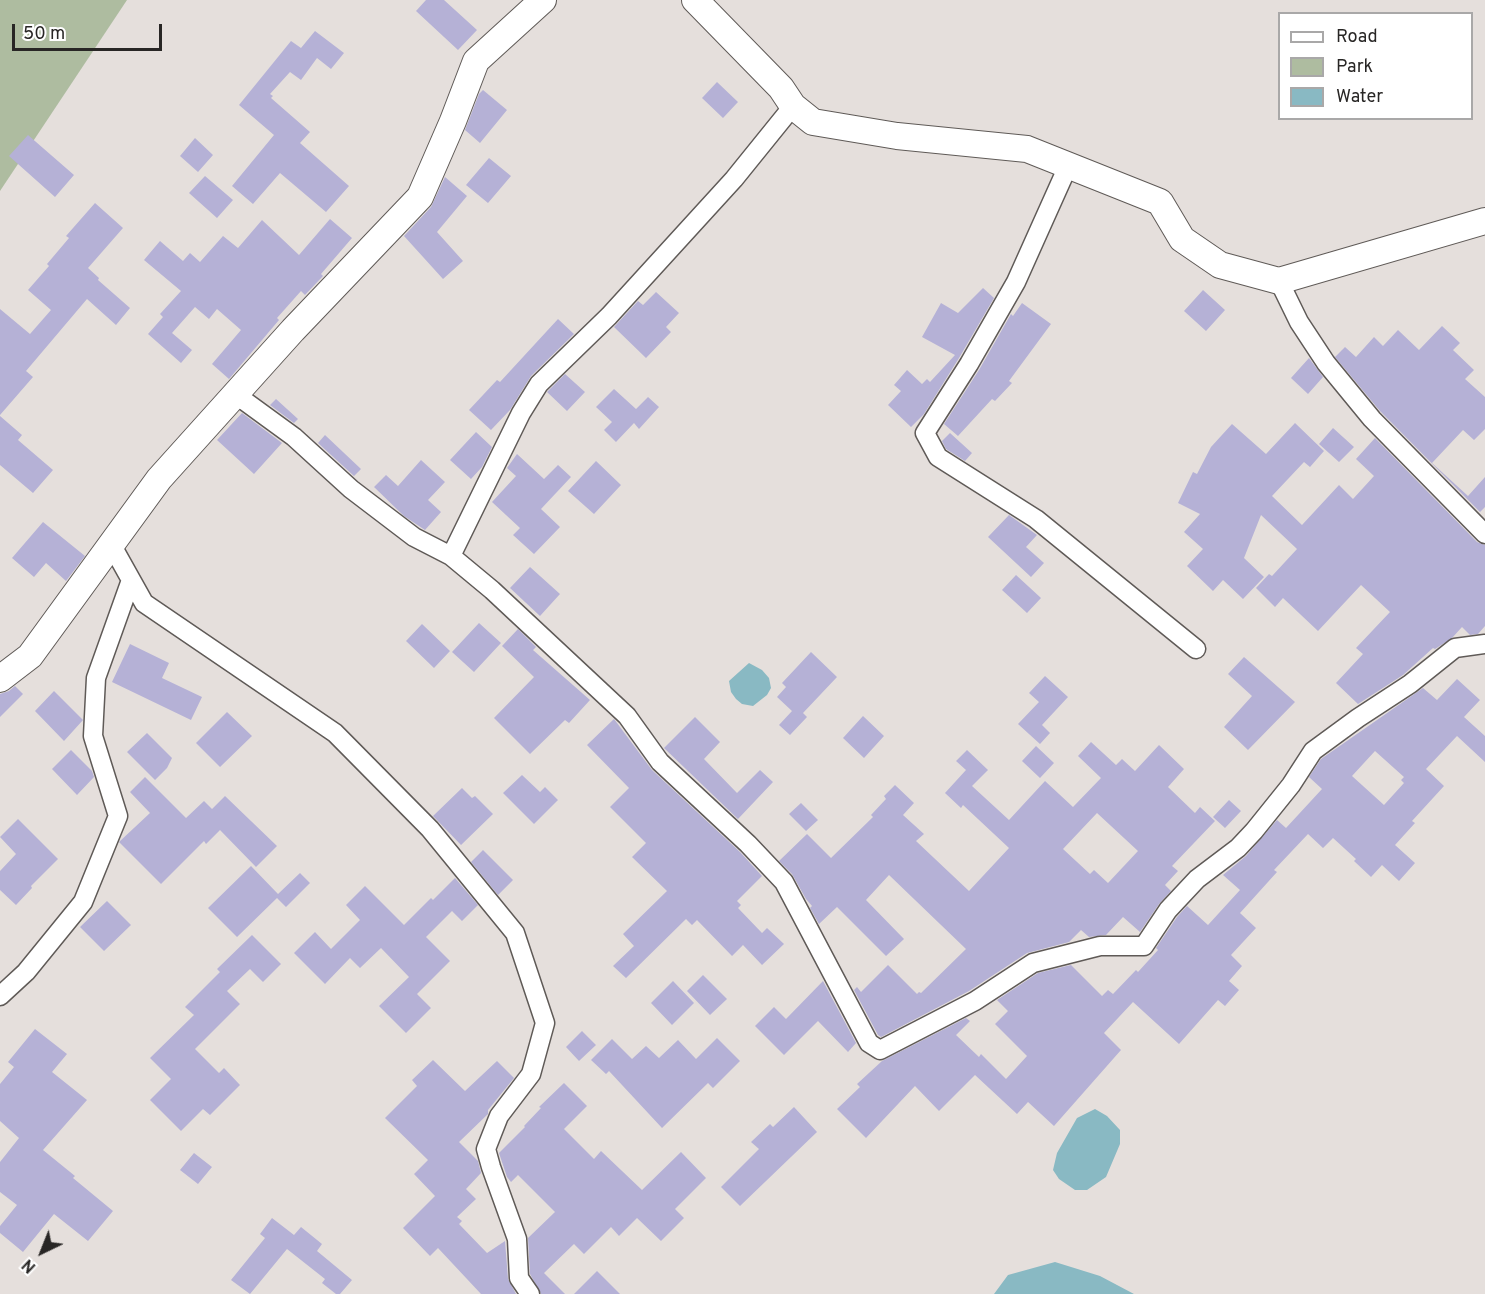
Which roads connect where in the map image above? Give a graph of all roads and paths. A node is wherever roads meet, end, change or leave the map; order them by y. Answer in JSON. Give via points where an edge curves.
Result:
{"nodes":[{"id":1,"x":543,"y":0,"type":"edge"},
{"id":2,"x":695,"y":0,"type":"edge"},
{"id":3,"x":793,"y":106,"type":"junction"},
{"id":4,"x":1068,"y":166,"type":"junction"},
{"id":5,"x":1485,"y":221,"type":"edge"},
{"id":6,"x":1279,"y":281,"type":"junction"},
{"id":7,"x":235,"y":394,"type":"junction"},
{"id":8,"x":1485,"y":534,"type":"edge"},
{"id":9,"x":111,"y":544,"type":"junction"},
{"id":10,"x":451,"y":556,"type":"junction"},
{"id":11,"x":131,"y":580,"type":"junction"},
{"id":12,"x":1485,"y":644,"type":"edge"},
{"id":13,"x":1196,"y":650,"type":"dead end"},
{"id":14,"x":0,"y":679,"type":"edge"},
{"id":15,"x":0,"y":996,"type":"edge"},
{"id":16,"x":530,"y":1294,"type":"edge"}],
"edges":[{"from":1,"to":7,"type":"street","via":[[476,61],[420,196]]},
{"from":2,"to":3,"type":"street","via":[[781,88]]},
{"from":3,"to":4,"type":"street","via":[[813,122],[1027,150]]},
{"from":3,"to":10,"type":"street","via":[[734,178],[609,316],[539,384],[520,413]]},
{"from":4,"to":6,"type":"street","via":[[1160,202],[1182,239],[1220,265]]},
{"from":4,"to":13,"type":"street","via":[[1016,282],[925,433],[938,457],[1036,519]]},
{"from":5,"to":6,"type":"street"},
{"from":6,"to":8,"type":"street","via":[[1299,322],[1326,363],[1372,419]]},
{"from":7,"to":9,"type":"street","via":[[159,479]]},
{"from":7,"to":10,"type":"street","via":[[294,437],[351,489],[414,537]]},
{"from":9,"to":11,"type":"street"},
{"from":9,"to":14,"type":"street","via":[[30,656]]},
{"from":10,"to":12,"type":"street","via":[[627,716],[660,762],[784,882],[869,1043],[880,1050],[975,1001],[1033,963],[1100,946],[1144,946],[1168,910],[1197,879],[1254,831],[1313,751],[1455,648]]},
{"from":11,"to":15,"type":"street","via":[[96,678],[93,736],[118,816],[83,902],[26,972]]},
{"from":11,"to":16,"type":"street","via":[[144,603],[335,733],[430,829],[515,933],[545,1023],[531,1074],[499,1116],[486,1149],[517,1239],[519,1278]]}]}
